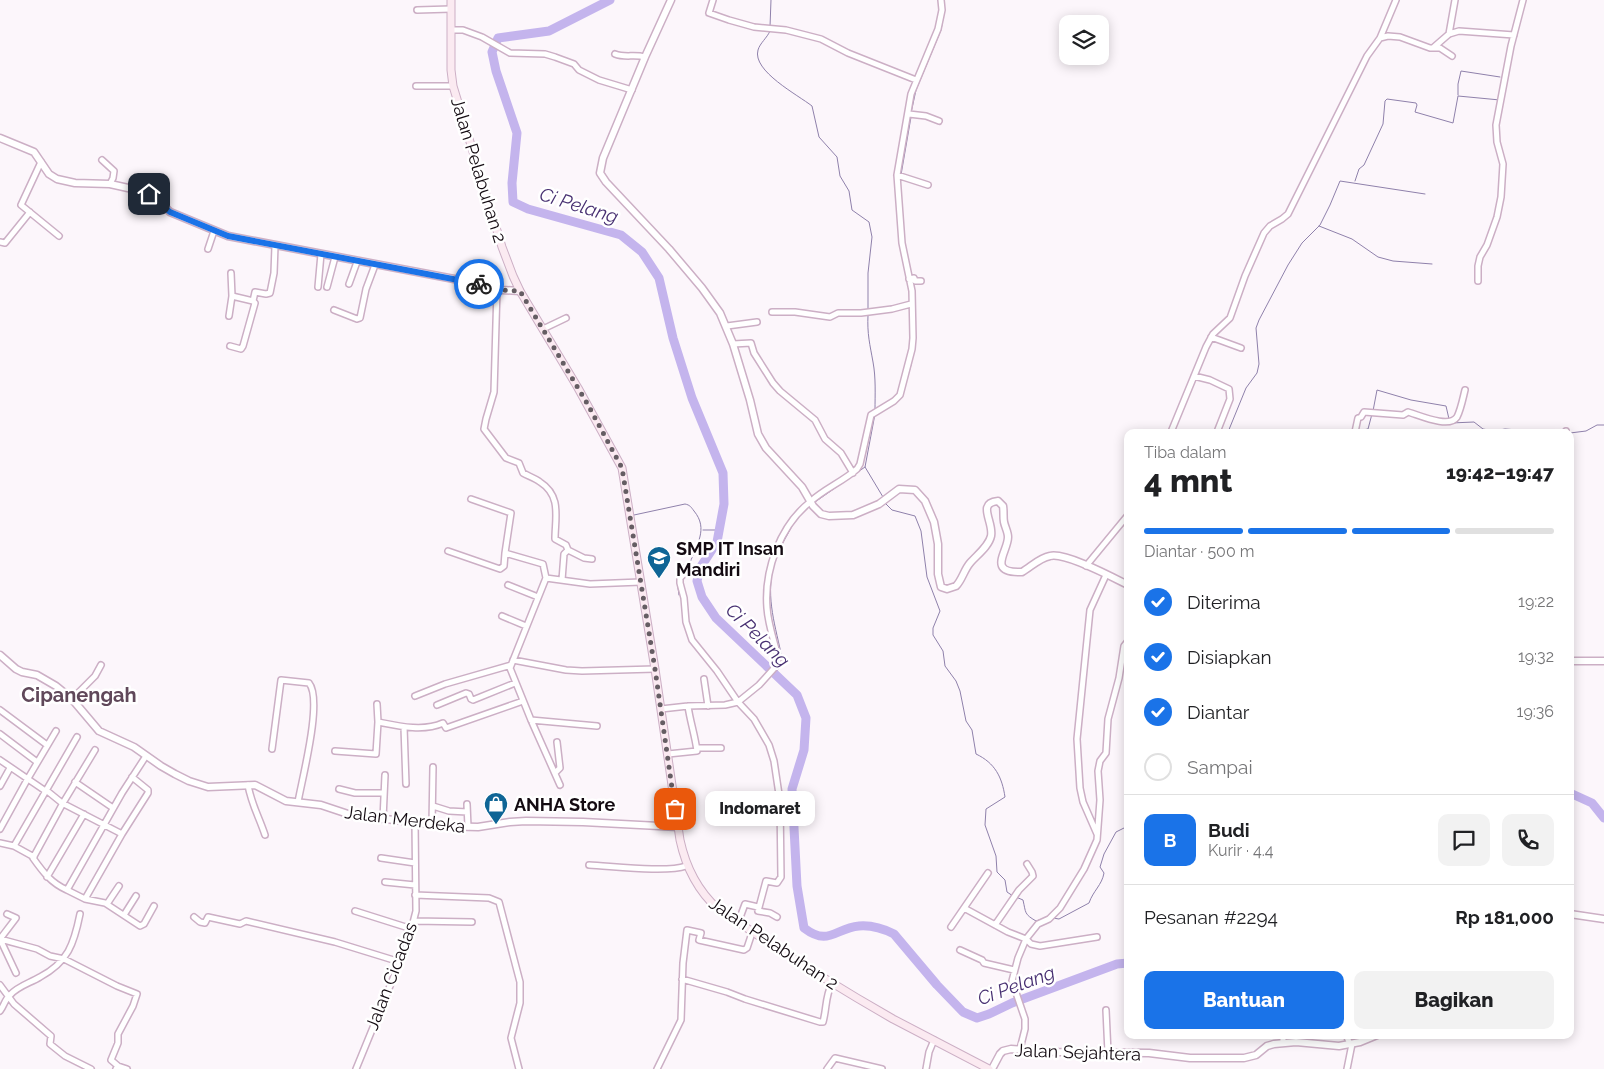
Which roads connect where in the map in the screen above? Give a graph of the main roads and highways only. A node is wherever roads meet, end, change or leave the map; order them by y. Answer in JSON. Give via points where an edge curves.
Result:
{"nodes":[{"id":1,"x":451,"y":0,"type":"edge"},
{"id":2,"x":991,"y":1069,"type":"edge"}],
"edges":[{"from":1,"to":2,"type":"main road","name":"Jalan Pelabuhan 2","via":[[453,86],[502,247],[520,291],[622,468],[678,827],[686,866],[692,878],[707,899],[752,933],[893,1019]]}]}
